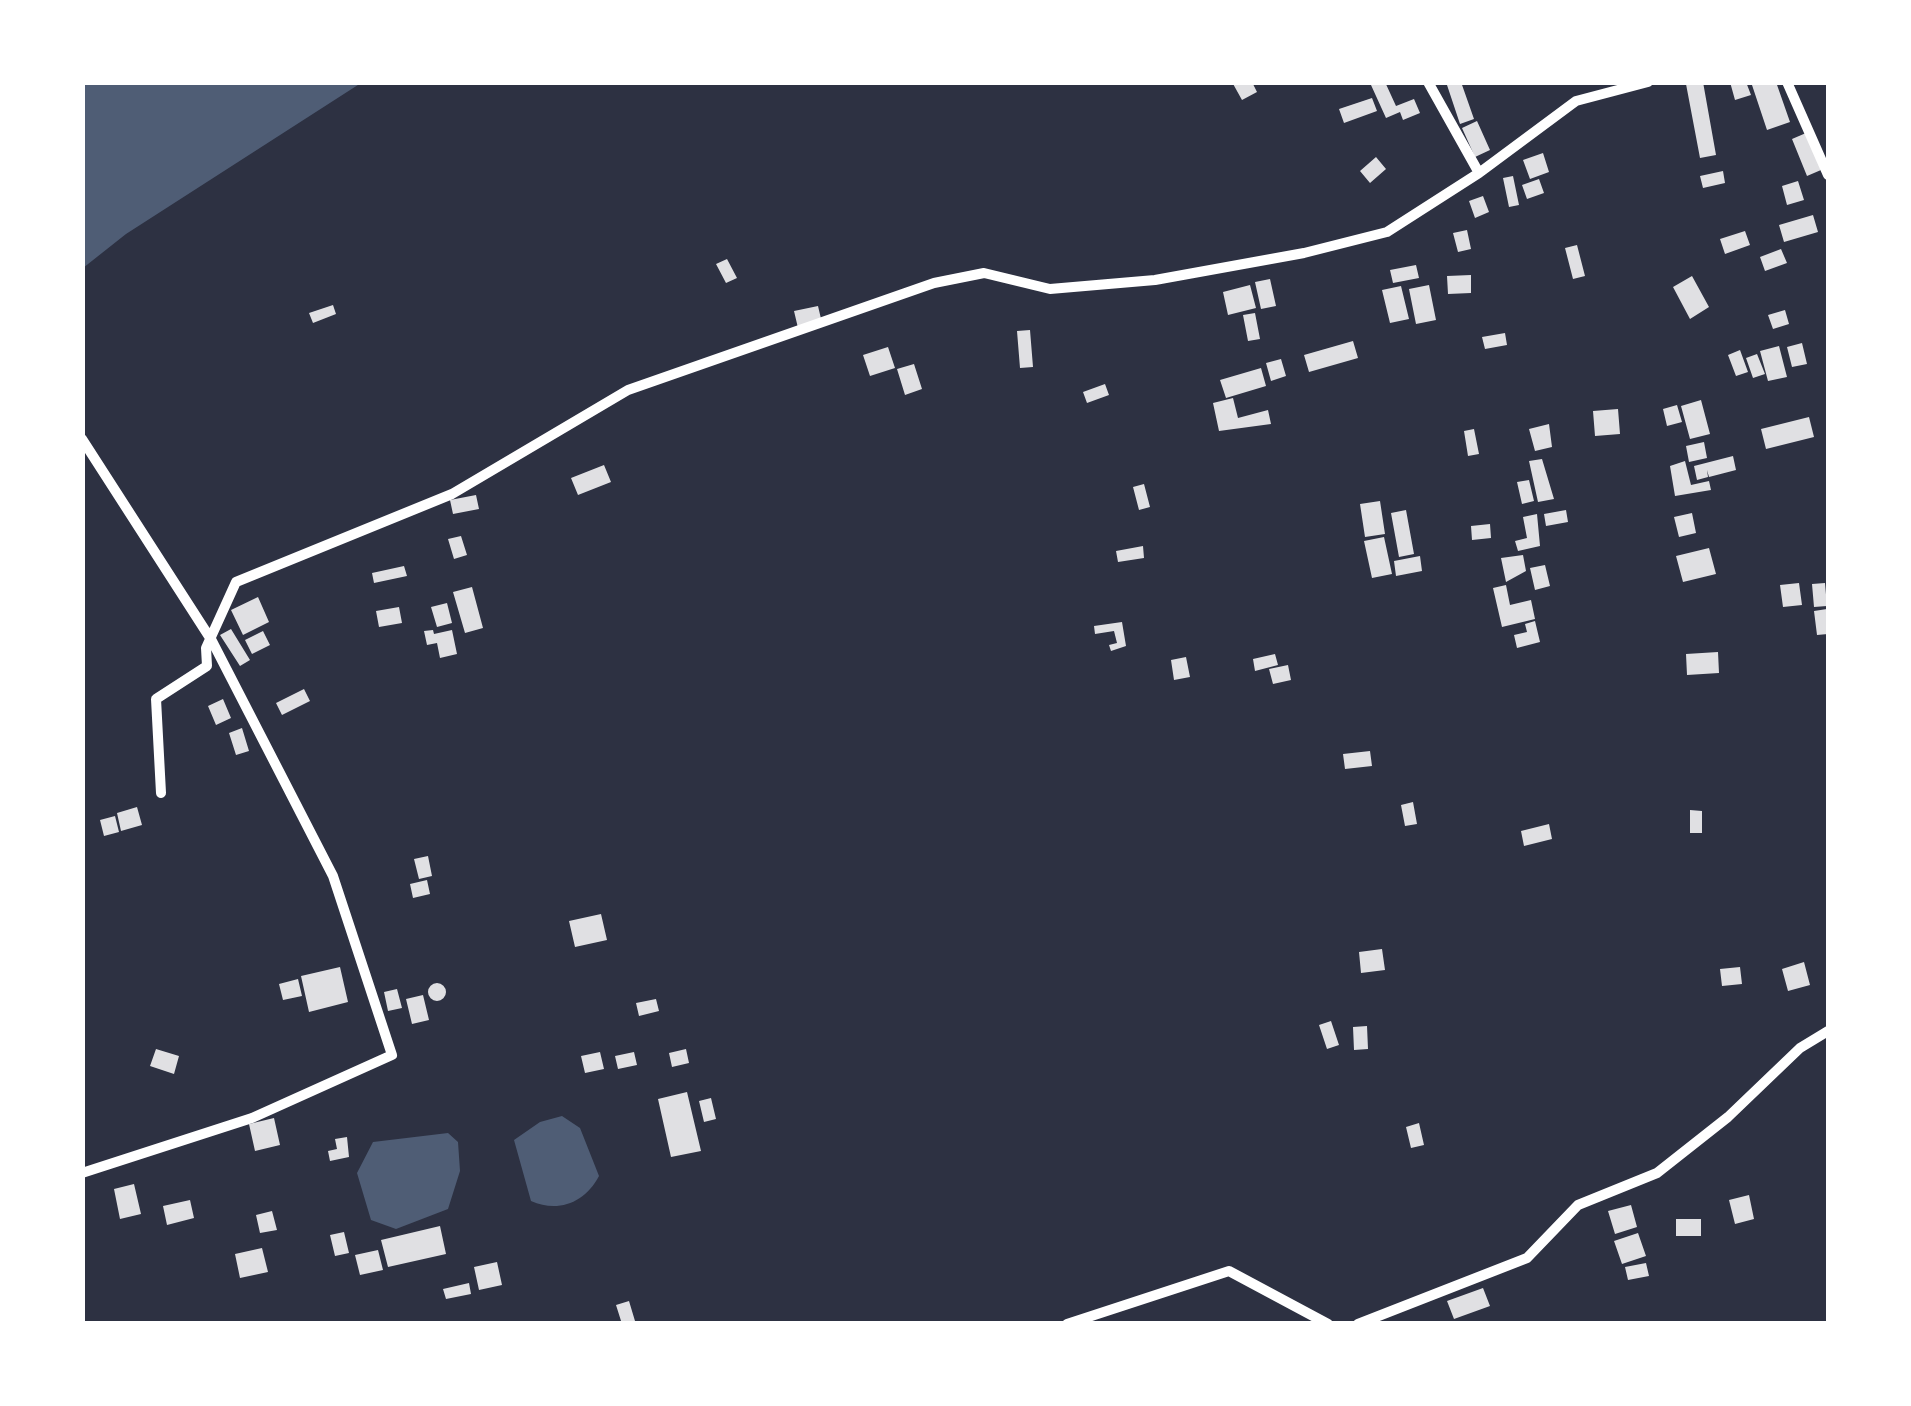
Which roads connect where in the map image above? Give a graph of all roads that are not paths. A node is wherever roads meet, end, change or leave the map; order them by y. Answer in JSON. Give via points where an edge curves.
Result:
{"nodes":[{"id":1,"x":1428,"y":82,"type":"edge"},
{"id":2,"x":1648,"y":82,"type":"edge"},
{"id":3,"x":1787,"y":82,"type":"edge"},
{"id":4,"x":1478,"y":173,"type":"junction"},
{"id":5,"x":1828,"y":175,"type":"edge"},
{"id":6,"x":82,"y":438,"type":"edge"},
{"id":7,"x":212,"y":640,"type":"junction"},
{"id":8,"x":161,"y":793,"type":"dead end"},
{"id":9,"x":1828,"y":1031,"type":"edge"},
{"id":10,"x":82,"y":1173,"type":"edge"},
{"id":11,"x":1067,"y":1324,"type":"edge"},
{"id":12,"x":1328,"y":1324,"type":"edge"},
{"id":13,"x":1358,"y":1324,"type":"edge"}],
"edges":[{"from":1,"to":4,"type":"street"},
{"from":2,"to":4,"type":"street","via":[[1576,101]]},
{"from":3,"to":5,"type":"street"},
{"from":4,"to":7,"type":"street","via":[[1387,232],[1304,254],[1050,290],[984,274],[934,283],[643,385],[452,494],[236,582]]},
{"from":6,"to":7,"type":"street"},
{"from":7,"to":8,"type":"street","via":[[208,666],[156,700]]},
{"from":7,"to":10,"type":"street","via":[[332,876],[392,1056],[252,1118]]},
{"from":9,"to":13,"type":"street","via":[[1657,1173],[1578,1205],[1527,1258]]},
{"from":11,"to":12,"type":"street","via":[[1229,1272]]}]}
